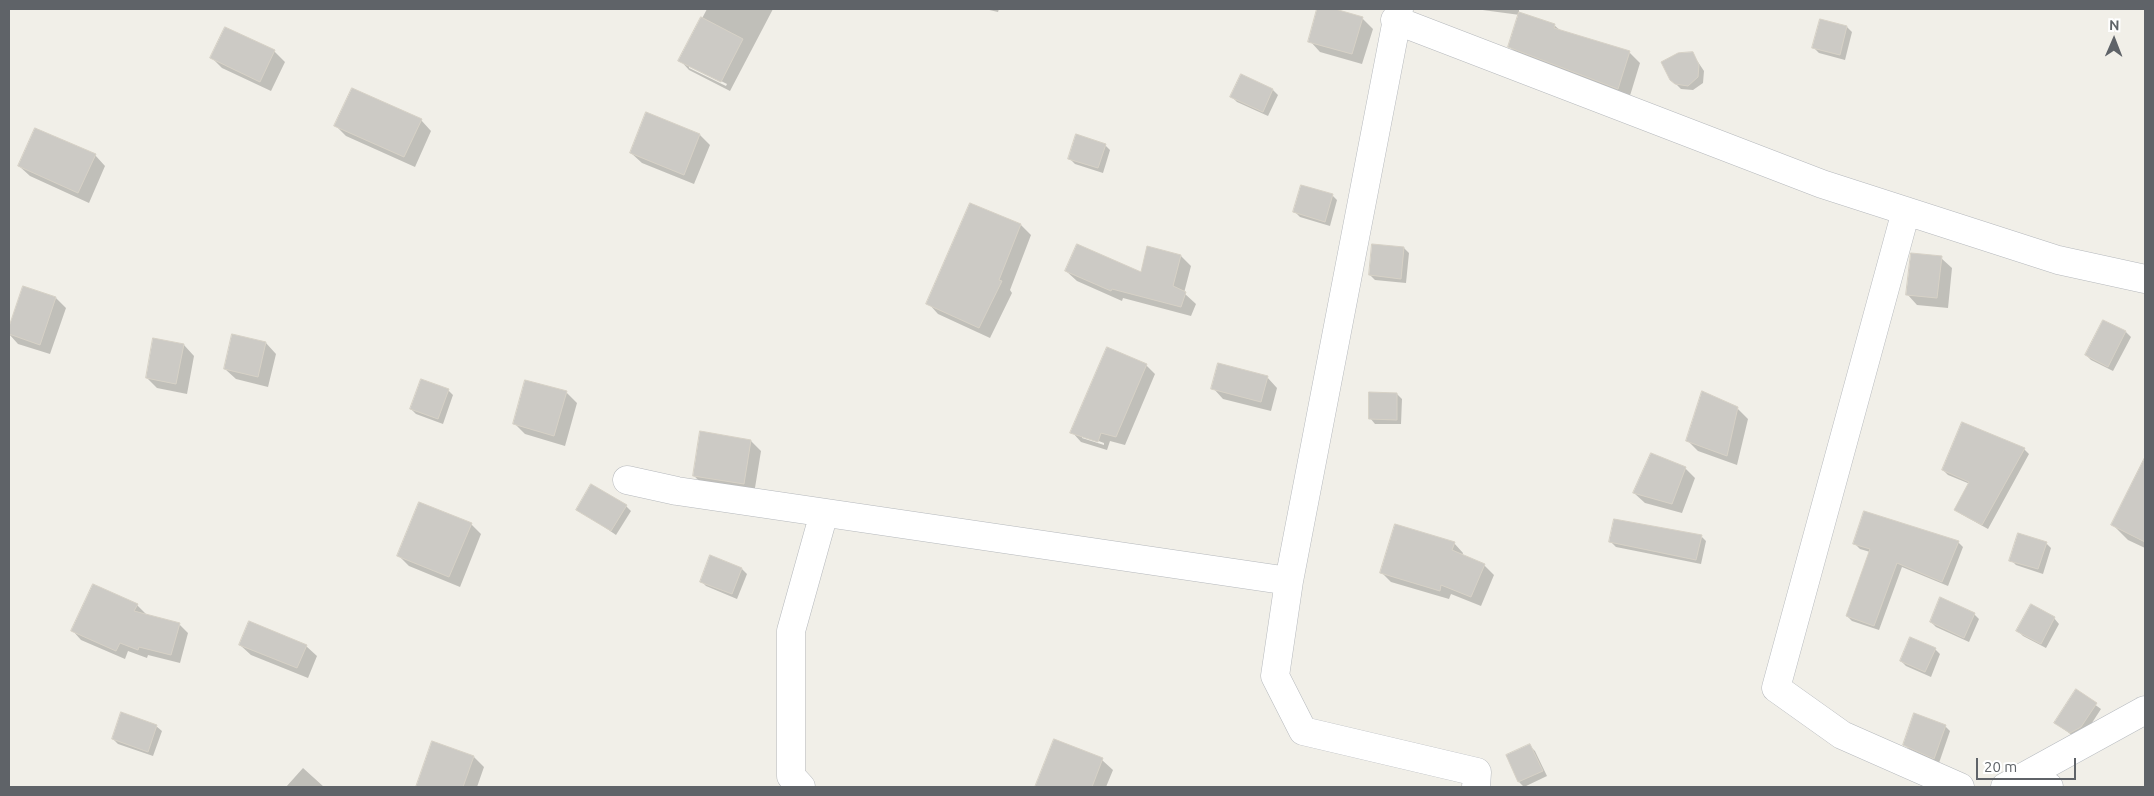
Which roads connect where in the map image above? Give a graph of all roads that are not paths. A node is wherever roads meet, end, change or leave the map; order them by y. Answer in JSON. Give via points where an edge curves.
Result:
{"nodes":[{"id":1,"x":1397,"y":15,"type":"edge"},
{"id":2,"x":1906,"y":211,"type":"junction"},
{"id":3,"x":2145,"y":279,"type":"edge"},
{"id":4,"x":627,"y":480,"type":"dead end"},
{"id":5,"x":824,"y":513,"type":"junction"},
{"id":6,"x":1289,"y":581,"type":"junction"},
{"id":7,"x":2145,"y":710,"type":"edge"},
{"id":8,"x":2015,"y":782,"type":"edge"},
{"id":9,"x":801,"y":787,"type":"edge"},
{"id":10,"x":1476,"y":787,"type":"edge"},
{"id":11,"x":1960,"y":787,"type":"edge"},
{"id":12,"x":2049,"y":787,"type":"edge"}],
"edges":[{"from":1,"to":2,"type":"street","via":[[1822,184]]},
{"from":1,"to":6,"type":"street"},
{"from":2,"to":3,"type":"street","via":[[2058,260]]},
{"from":2,"to":11,"type":"street","via":[[1776,688],[1842,735]]},
{"from":4,"to":5,"type":"street","via":[[677,491]]},
{"from":5,"to":6,"type":"street"},
{"from":5,"to":9,"type":"street","via":[[791,631],[791,776]]},
{"from":6,"to":10,"type":"street","via":[[1275,676],[1303,731],[1477,772]]},
{"from":7,"to":8,"type":"street"},
{"from":8,"to":12,"type":"street"}]}
